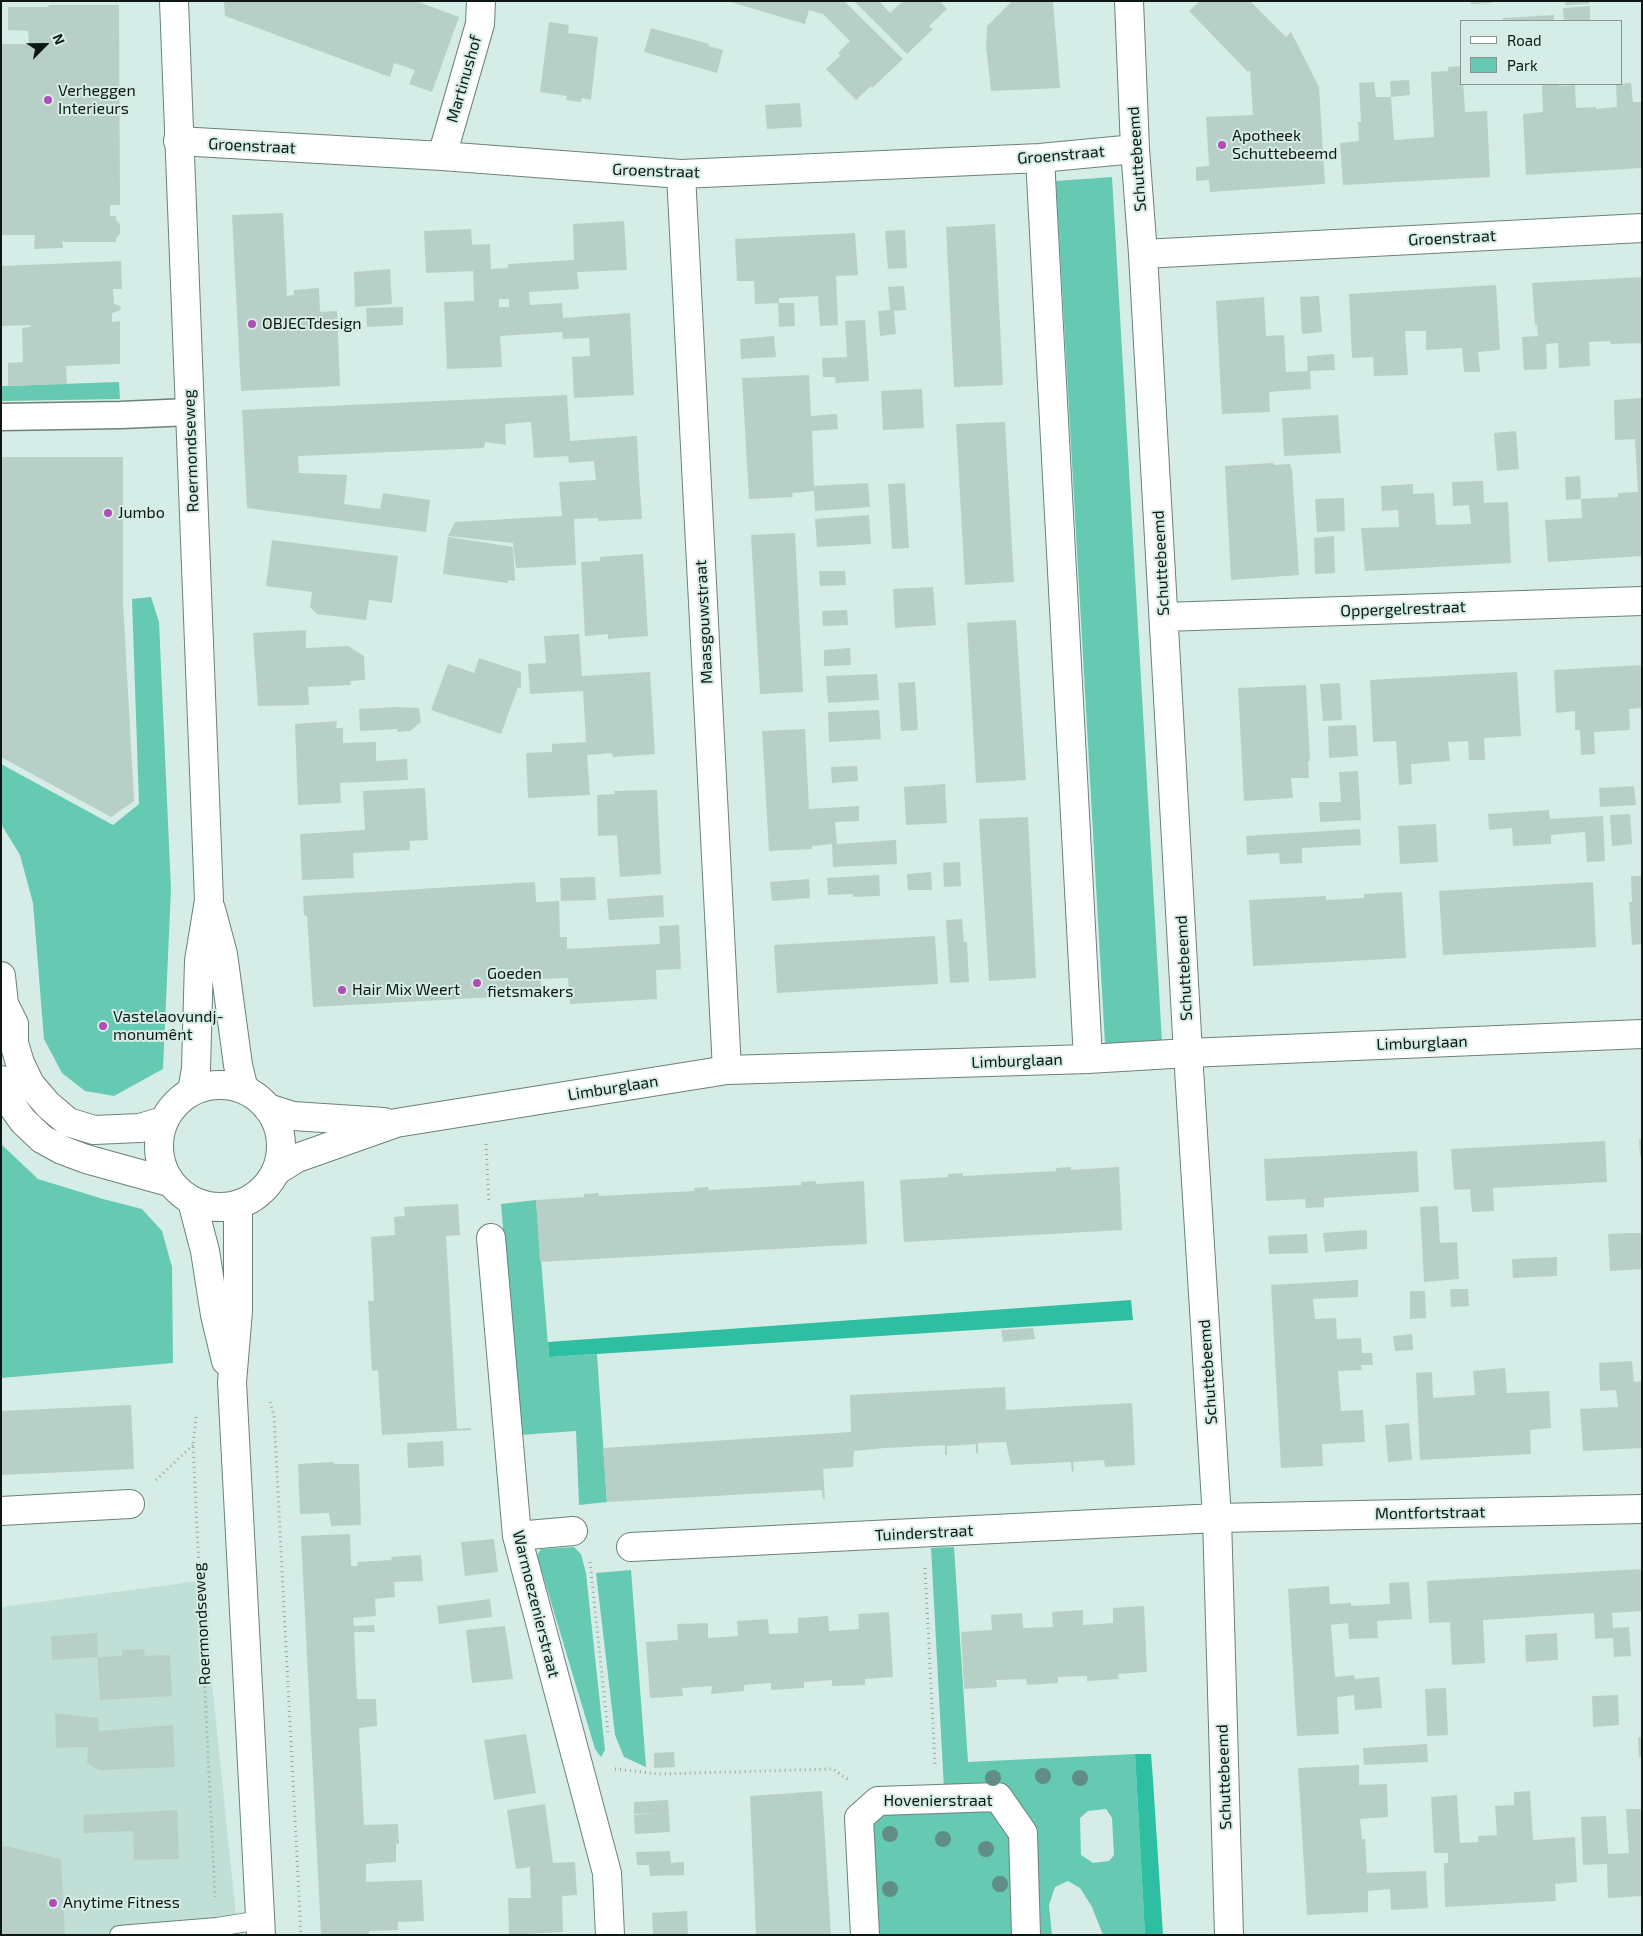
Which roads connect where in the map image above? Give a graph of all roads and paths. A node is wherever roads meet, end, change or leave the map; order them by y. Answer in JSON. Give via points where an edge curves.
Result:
{"nodes":[{"id":1,"x":174,"y":1,"type":"edge"},
{"id":2,"x":481,"y":1,"type":"edge"},
{"id":3,"x":1129,"y":1,"type":"edge"},
{"id":4,"x":178,"y":142,"type":"junction"},
{"id":5,"x":1134,"y":149,"type":"junction"},
{"id":6,"x":442,"y":156,"type":"junction"},
{"id":7,"x":1040,"y":158,"type":"junction"},
{"id":8,"x":681,"y":174,"type":"junction"},
{"id":9,"x":1642,"y":228,"type":"edge"},
{"id":10,"x":1143,"y":254,"type":"junction"},
{"id":11,"x":189,"y":412,"type":"junction"},
{"id":12,"x":1,"y":417,"type":"edge"},
{"id":13,"x":1642,"y":601,"type":"edge"},
{"id":14,"x":1164,"y":617,"type":"junction"},
{"id":15,"x":208,"y":900,"type":"junction"},
{"id":16,"x":1,"y":976,"type":"edge"},
{"id":17,"x":2,"y":1007,"type":"edge"},
{"id":18,"x":1642,"y":1034,"type":"edge"},
{"id":19,"x":1188,"y":1053,"type":"junction"},
{"id":20,"x":1088,"y":1058,"type":"junction"},
{"id":21,"x":727,"y":1070,"type":"junction"},
{"id":22,"x":1,"y":1080,"type":"edge"},
{"id":23,"x":244,"y":1090,"type":"junction"},
{"id":24,"x":192,"y":1091,"type":"junction"},
{"id":25,"x":268,"y":1108,"type":"junction"},
{"id":26,"x":484,"y":1108,"type":"junction"},
{"id":27,"x":163,"y":1121,"type":"junction"},
{"id":28,"x":396,"y":1123,"type":"junction"},
{"id":29,"x":276,"y":1171,"type":"junction"},
{"id":30,"x":169,"y":1182,"type":"junction"},
{"id":31,"x":192,"y":1201,"type":"junction"},
{"id":32,"x":238,"y":1205,"type":"junction"},
{"id":33,"x":491,"y":1238,"type":"joint"},
{"id":34,"x":232,"y":1382,"type":"junction"},
{"id":35,"x":196,"y":1416,"type":"dead end"},
{"id":36,"x":193,"y":1445,"type":"junction"},
{"id":37,"x":130,"y":1504,"type":"joint"},
{"id":38,"x":1642,"y":1509,"type":"edge"},
{"id":39,"x":1,"y":1511,"type":"edge"},
{"id":40,"x":1217,"y":1518,"type":"junction"},
{"id":41,"x":573,"y":1531,"type":"dead end"},
{"id":42,"x":924,"y":1533,"type":"junction"},
{"id":43,"x":516,"y":1536,"type":"junction"},
{"id":44,"x":631,"y":1548,"type":"dead end"},
{"id":45,"x":590,"y":1560,"type":"dead end"},
{"id":46,"x":609,"y":1739,"type":"dead end"},
{"id":47,"x":612,"y":1769,"type":"dead end"},
{"id":48,"x":936,"y":1798,"type":"junction"},
{"id":49,"x":878,"y":1801,"type":"junction"},
{"id":50,"x":217,"y":1927,"type":"junction"},
{"id":51,"x":260,"y":1927,"type":"edge"},
{"id":52,"x":119,"y":1935,"type":"edge"},
{"id":53,"x":610,"y":1935,"type":"edge"},
{"id":54,"x":865,"y":1935,"type":"edge"},
{"id":55,"x":1026,"y":1935,"type":"edge"},
{"id":56,"x":1229,"y":1935,"type":"edge"}],
"edges":[{"from":1,"to":4,"type":"street","name":"Roermondseweg"},
{"from":2,"to":6,"type":"street","name":"Martinushof","via":[[480,24]]},
{"from":3,"to":5,"type":"street","name":"Schuttebeemd"},
{"from":4,"to":6,"type":"street","name":"Groenstraat"},
{"from":4,"to":11,"type":"street","name":"Roermondseweg"},
{"from":5,"to":7,"type":"street","name":"Groenstraat"},
{"from":5,"to":10,"type":"street","name":"Schuttebeemd"},
{"from":6,"to":8,"type":"street","name":"Groenstraat"},
{"from":7,"to":8,"type":"street","name":"Groenstraat"},
{"from":7,"to":20,"type":"street"},
{"from":8,"to":21,"type":"street","name":"Maasgouwstraat"},
{"from":9,"to":10,"type":"street","name":"Groenstraat"},
{"from":10,"to":14,"type":"street","name":"Schuttebeemd"},
{"from":11,"to":12,"type":"street"},
{"from":11,"to":15,"type":"street","name":"Roermondseweg"},
{"from":13,"to":14,"type":"street","name":"Oppergelrestraat"},
{"from":14,"to":19,"type":"street","name":"Schuttebeemd"},
{"from":15,"to":23,"type":"street","name":"Roermondseweg","via":[[223,954]]},
{"from":15,"to":24,"type":"street","name":"Roermondseweg","via":[[199,961],[196,1069]]},
{"from":16,"to":17,"type":"street"},
{"from":17,"to":27,"type":"street","via":[[14,1024],[14,1043],[30,1084],[68,1122],[94,1130],[115,1130],[140,1128]]},
{"from":18,"to":19,"type":"street","name":"Limburglaan"},
{"from":19,"to":20,"type":"street","name":"Limburglaan"},
{"from":19,"to":40,"type":"street","name":"Schuttebeemd"},
{"from":20,"to":21,"type":"street","name":"Limburglaan"},
{"from":21,"to":26,"type":"street","name":"Limburglaan"},
{"from":22,"to":30,"type":"street","via":[[23,1121],[42,1139],[86,1159]]},
{"from":23,"to":24,"type":"street","via":[[218,1085]]},
{"from":23,"to":25,"type":"street"},
{"from":24,"to":27,"type":"street","via":[[175,1104]]},
{"from":25,"to":28,"type":"street","name":"Limburglaan","via":[[293,1116]]},
{"from":25,"to":29,"type":"street","via":[[281,1138],[281,1155]]},
{"from":26,"to":28,"type":"street","name":"Limburglaan"},
{"from":26,"to":33,"type":"path"},
{"from":27,"to":30,"type":"street","via":[[160,1163]]},
{"from":28,"to":29,"type":"street","name":"Limburglaan","via":[[297,1158]]},
{"from":29,"to":32,"type":"street","via":[[261,1192]]},
{"from":30,"to":31,"type":"street"},
{"from":31,"to":32,"type":"street","via":[[207,1207]]},
{"from":31,"to":34,"type":"street"},
{"from":32,"to":34,"type":"street","via":[[238,1311]]},
{"from":33,"to":43,"type":"street","name":"Warmoezenierstraat"},
{"from":34,"to":51,"type":"street"},
{"from":35,"to":36,"type":"path","name":"Roermondseweg"},
{"from":36,"to":37,"type":"path"},
{"from":36,"to":50,"type":"path","name":"Roermondseweg"},
{"from":37,"to":39,"type":"street"},
{"from":38,"to":40,"type":"street","name":"Montfortstraat"},
{"from":40,"to":42,"type":"street","name":"Tuinderstraat"},
{"from":40,"to":56,"type":"street","name":"Schuttebeemd"},
{"from":41,"to":43,"type":"street"},
{"from":42,"to":44,"type":"street","name":"Tuinderstraat"},
{"from":42,"to":48,"type":"path"},
{"from":43,"to":53,"type":"street","name":"Warmoezenierstraat","via":[[606,1873]]},
{"from":45,"to":46,"type":"path"},
{"from":47,"to":49,"type":"path","via":[[659,1774],[833,1769]]},
{"from":48,"to":49,"type":"street","name":"Hovenierstraat"},
{"from":48,"to":55,"type":"street","name":"Hovenierstraat","via":[[998,1798],[1022,1833]]},
{"from":49,"to":54,"type":"street","name":"Hovenierstraat","via":[[859,1818]]},
{"from":50,"to":51,"type":"lane"},
{"from":50,"to":52,"type":"lane"}]}
